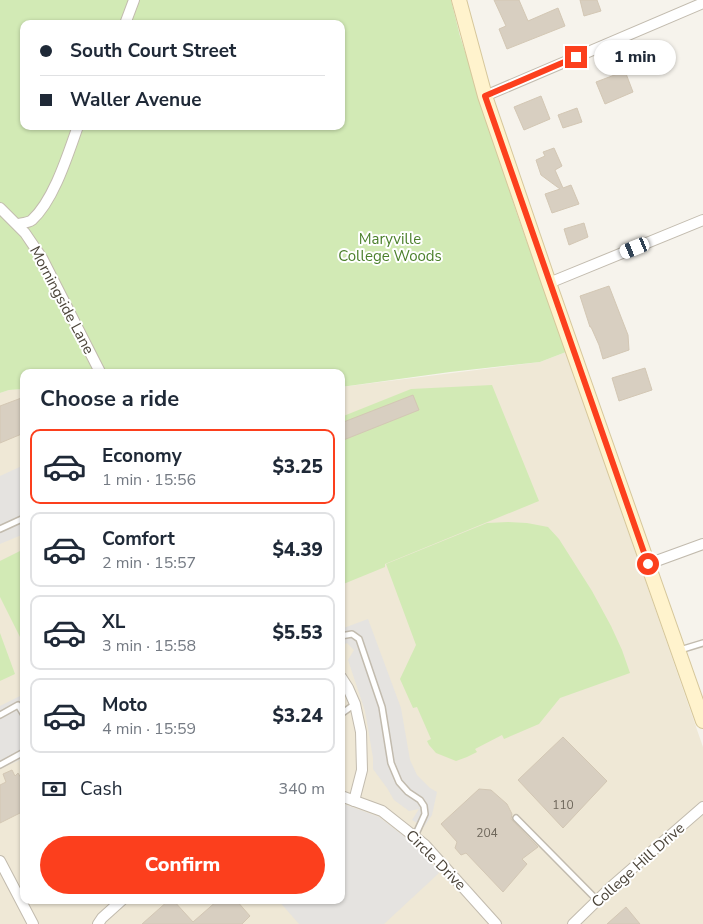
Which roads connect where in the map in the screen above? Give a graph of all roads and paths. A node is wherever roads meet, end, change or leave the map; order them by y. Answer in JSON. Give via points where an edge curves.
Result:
{"nodes":[{"id":1,"x":134,"y":0,"type":"edge"},
{"id":2,"x":459,"y":0,"type":"edge"},
{"id":3,"x":703,"y":3,"type":"edge"},
{"id":4,"x":126,"y":20,"type":"edge"},
{"id":5,"x":485,"y":96,"type":"junction"},
{"id":6,"x":77,"y":130,"type":"edge"},
{"id":7,"x":0,"y":208,"type":"edge"},
{"id":8,"x":703,"y":220,"type":"edge"},
{"id":9,"x":17,"y":224,"type":"junction"},
{"id":10,"x":549,"y":283,"type":"junction"},
{"id":11,"x":99,"y":369,"type":"edge"},
{"id":12,"x":20,"y":520,"type":"edge"},
{"id":13,"x":0,"y":529,"type":"edge"},
{"id":14,"x":703,"y":544,"type":"edge"},
{"id":15,"x":648,"y":564,"type":"junction"},
{"id":16,"x":345,"y":635,"type":"edge"},
{"id":17,"x":703,"y":642,"type":"edge"},
{"id":18,"x":678,"y":651,"type":"junction"},
{"id":19,"x":345,"y":683,"type":"edge"},
{"id":20,"x":354,"y":704,"type":"junction"},
{"id":21,"x":20,"y":709,"type":"edge"},
{"id":22,"x":345,"y":711,"type":"edge"},
{"id":23,"x":0,"y":715,"type":"edge"},
{"id":24,"x":703,"y":722,"type":"edge"},
{"id":25,"x":20,"y":754,"type":"edge"},
{"id":26,"x":0,"y":765,"type":"edge"},
{"id":27,"x":345,"y":797,"type":"edge"},
{"id":28,"x":354,"y":800,"type":"junction"},
{"id":29,"x":703,"y":807,"type":"edge"},
{"id":30,"x":516,"y":818,"type":"dead end"},
{"id":31,"x":415,"y":836,"type":"junction"},
{"id":32,"x":0,"y":861,"type":"edge"},
{"id":33,"x":20,"y":899,"type":"edge"},
{"id":34,"x":597,"y":900,"type":"junction"},
{"id":35,"x":23,"y":904,"type":"edge"},
{"id":36,"x":118,"y":904,"type":"edge"},
{"id":37,"x":33,"y":924,"type":"edge"},
{"id":38,"x":98,"y":924,"type":"edge"},
{"id":39,"x":496,"y":924,"type":"edge"},
{"id":40,"x":573,"y":924,"type":"edge"}],
"edges":[{"from":1,"to":4,"type":"street"},
{"from":2,"to":5,"type":"street"},
{"from":3,"to":5,"type":"street"},
{"from":5,"to":10,"type":"street"},
{"from":6,"to":9,"type":"street","via":[[49,199],[30,221]]},
{"from":7,"to":9,"type":"street","name":"Morningside Lane"},
{"from":8,"to":10,"type":"street"},
{"from":9,"to":11,"type":"street","name":"Morningside Lane","via":[[42,258]]},
{"from":10,"to":15,"type":"street"},
{"from":12,"to":13,"type":"lane"},
{"from":14,"to":15,"type":"street"},
{"from":15,"to":18,"type":"street"},
{"from":16,"to":31,"type":"lane","via":[[352,634],[359,639],[382,707],[391,763],[399,782],[424,806],[425,814]]},
{"from":17,"to":18,"type":"lane"},
{"from":18,"to":24,"type":"street"},
{"from":19,"to":20,"type":"street"},
{"from":20,"to":22,"type":"lane"},
{"from":20,"to":28,"type":"street","via":[[361,732],[362,770]]},
{"from":21,"to":23,"type":"lane","via":[[18,706]]},
{"from":25,"to":26,"type":"lane"},
{"from":27,"to":28,"type":"street","name":"Circle Drive"},
{"from":28,"to":31,"type":"street","name":"Circle Drive","via":[[382,811]]},
{"from":29,"to":34,"type":"street","name":"College Hill Drive"},
{"from":30,"to":34,"type":"lane"},
{"from":31,"to":39,"type":"street","name":"Circle Drive"},
{"from":32,"to":33,"type":"street"},
{"from":34,"to":40,"type":"street","name":"College Hill Drive"},
{"from":35,"to":37,"type":"street"},
{"from":36,"to":38,"type":"street"}]}
